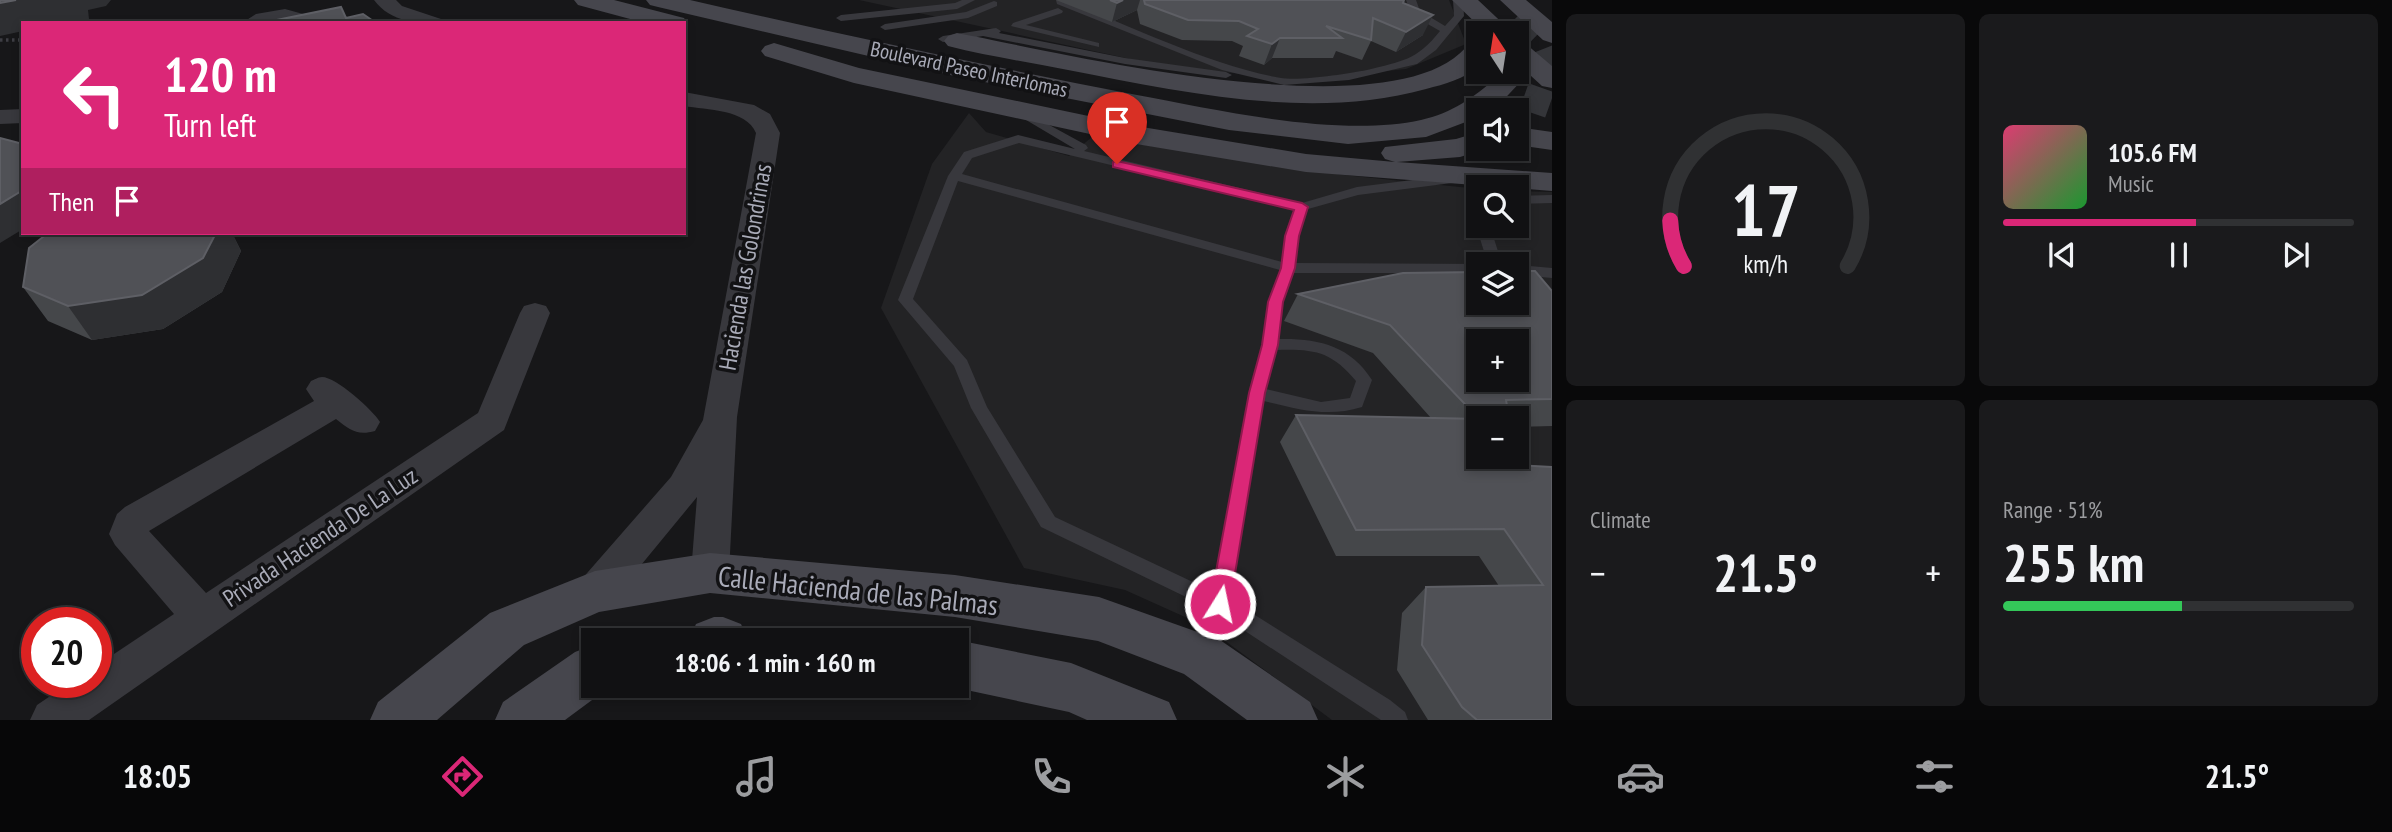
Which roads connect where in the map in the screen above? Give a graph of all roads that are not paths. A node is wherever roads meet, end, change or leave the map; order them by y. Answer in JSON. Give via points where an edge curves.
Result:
{"nodes":[{"id":1,"x":297,"y":0,"type":"edge"},
{"id":2,"x":384,"y":0,"type":"edge"},
{"id":3,"x":586,"y":0,"type":"edge"},
{"id":4,"x":658,"y":0,"type":"edge"},
{"id":5,"x":756,"y":0,"type":"edge"},
{"id":6,"x":970,"y":0,"type":"edge"},
{"id":7,"x":1411,"y":0,"type":"edge"},
{"id":8,"x":1458,"y":0,"type":"edge"},
{"id":9,"x":1464,"y":0,"type":"edge"},
{"id":10,"x":995,"y":4,"type":"dead end"},
{"id":11,"x":1059,"y":6,"type":"edge"},
{"id":12,"x":706,"y":12,"type":"edge"},
{"id":13,"x":289,"y":19,"type":"edge"},
{"id":14,"x":270,"y":21,"type":"edge"},
{"id":15,"x":428,"y":21,"type":"edge"},
{"id":16,"x":667,"y":21,"type":"edge"},
{"id":17,"x":1491,"y":21,"type":"tunnel mouth"},
{"id":18,"x":836,"y":22,"type":"junction"},
{"id":19,"x":1016,"y":26,"type":"junction"},
{"id":20,"x":885,"y":27,"type":"junction"},
{"id":21,"x":1447,"y":31,"type":"junction"},
{"id":22,"x":1530,"y":31,"type":"edge"},
{"id":23,"x":987,"y":34,"type":"junction"},
{"id":24,"x":1552,"y":35,"type":"tunnel mouth"},
{"id":25,"x":943,"y":39,"type":"junction"},
{"id":26,"x":763,"y":47,"type":"junction"},
{"id":27,"x":1530,"y":61,"type":"edge"},
{"id":28,"x":1466,"y":62,"type":"edge"},
{"id":29,"x":1206,"y":71,"type":"junction"},
{"id":30,"x":1552,"y":80,"type":"edge"},
{"id":31,"x":1284,"y":82,"type":"junction"},
{"id":32,"x":1505,"y":84,"type":"edge"},
{"id":33,"x":1299,"y":88,"type":"junction"},
{"id":34,"x":1324,"y":96,"type":"junction"},
{"id":35,"x":686,"y":99,"type":"edge"},
{"id":36,"x":1015,"y":109,"type":"junction"},
{"id":37,"x":21,"y":116,"type":"edge"},
{"id":38,"x":0,"y":117,"type":"edge"},
{"id":39,"x":1466,"y":130,"type":"edge"},
{"id":40,"x":1529,"y":130,"type":"edge"},
{"id":41,"x":1552,"y":141,"type":"edge"},
{"id":42,"x":1466,"y":146,"type":"edge"},
{"id":43,"x":954,"y":176,"type":"junction"},
{"id":44,"x":1463,"y":177,"type":"junction"},
{"id":45,"x":1552,"y":182,"type":"edge"},
{"id":46,"x":1192,"y":183,"type":"junction"},
{"id":47,"x":1552,"y":199,"type":"edge"},
{"id":48,"x":1529,"y":200,"type":"edge"},
{"id":49,"x":1302,"y":207,"type":"junction"},
{"id":50,"x":1288,"y":268,"type":"junction"},
{"id":51,"x":1466,"y":268,"type":"edge"},
{"id":52,"x":1529,"y":271,"type":"edge"},
{"id":53,"x":1552,"y":273,"type":"edge"},
{"id":54,"x":535,"y":313,"type":"dead end"},
{"id":55,"x":1270,"y":345,"type":"junction"},
{"id":56,"x":961,"y":364,"type":"joint"},
{"id":57,"x":1257,"y":393,"type":"junction"},
{"id":58,"x":340,"y":404,"type":"dead end"},
{"id":59,"x":720,"y":417,"type":"junction"},
{"id":60,"x":710,"y":573,"type":"junction"},
{"id":61,"x":595,"y":592,"type":"junction"},
{"id":62,"x":1220,"y":604,"type":"junction"},
{"id":63,"x":202,"y":617,"type":"junction"},
{"id":64,"x":969,"y":667,"type":"edge"},
{"id":65,"x":581,"y":678,"type":"edge"},
{"id":66,"x":52,"y":720,"type":"edge"},
{"id":67,"x":397,"y":720,"type":"edge"},
{"id":68,"x":522,"y":720,"type":"edge"},
{"id":69,"x":1150,"y":720,"type":"edge"},
{"id":70,"x":1291,"y":720,"type":"edge"},
{"id":71,"x":1397,"y":720,"type":"edge"}],
"edges":[{"from":1,"to":13,"type":"street"},
{"from":2,"to":15,"type":"street","via":[[395,10]]},
{"from":3,"to":16,"type":"main road"},
{"from":4,"to":12,"type":"main road","name":"Boulevard Paseo Interlomas"},
{"from":5,"to":18,"type":"main road"},
{"from":6,"to":18,"type":"lane","via":[[957,6]]},
{"from":7,"to":21,"type":"lane","via":[[1416,13]]},
{"from":8,"to":21,"type":"lane","via":[[1459,16]]},
{"from":9,"to":17,"type":"main road"},
{"from":10,"to":20,"type":"lane","via":[[968,15]]},
{"from":11,"to":19,"type":"lane"},
{"from":11,"to":31,"type":"lane","via":[[1226,68]]},
{"from":12,"to":18,"type":"main road"},
{"from":12,"to":26,"type":"main road","name":"Boulevard Paseo Interlomas"},
{"from":12,"to":32,"type":"main road","name":"Boulevard Paseo Interlomas","via":[[959,69],[1202,116],[1348,135],[1426,128],[1483,105]]},
{"from":13,"to":14,"type":"street"},
{"from":18,"to":20,"type":"main road"},
{"from":18,"to":39,"type":"main road","via":[[963,54],[1219,100]]},
{"from":19,"to":23,"type":"lane"},
{"from":19,"to":29,"type":"lane"},
{"from":20,"to":25,"type":"main road"},
{"from":21,"to":31,"type":"lane","via":[[1413,62],[1349,77]]},
{"from":22,"to":24,"type":"main road"},
{"from":23,"to":25,"type":"lane"},
{"from":23,"to":29,"type":"lane","via":[[1125,61]]},
{"from":25,"to":34,"type":"main road","via":[[1161,79],[1283,96]]},
{"from":26,"to":36,"type":"main road","name":"Boulevard Paseo Interlomas","via":[[854,75]]},
{"from":26,"to":42,"type":"main road","via":[[1271,143],[1374,154]]},
{"from":27,"to":30,"type":"main road"},
{"from":28,"to":34,"type":"main road","via":[[1451,73],[1405,88]]},
{"from":29,"to":33,"type":"lane"},
{"from":31,"to":33,"type":"lane"},
{"from":33,"to":34,"type":"lane"},
{"from":35,"to":59,"type":"street","name":"Hacienda las Golondrinas","via":[[746,110],[762,119],[768,134]]},
{"from":36,"to":44,"type":"main road","name":"Boulevard Paseo Interlomas","via":[[1306,163]]},
{"from":36,"to":46,"type":"lane","via":[[1079,148],[1167,165],[1186,174]]},
{"from":37,"to":38,"type":"street"},
{"from":40,"to":41,"type":"main road"},
{"from":43,"to":46,"type":"lane","via":[[968,155],[1018,139]]},
{"from":43,"to":50,"type":"lane"},
{"from":43,"to":56,"type":"lane","via":[[905,300]]},
{"from":44,"to":45,"type":"main road","name":"Boulevard Paseo Interlomas"},
{"from":44,"to":49,"type":"lane","via":[[1357,191]]},
{"from":46,"to":49,"type":"lane"},
{"from":47,"to":48,"type":"lane"},
{"from":49,"to":50,"type":"lane"},
{"from":50,"to":51,"type":"lane"},
{"from":50,"to":55,"type":"lane","via":[[1275,302]]},
{"from":52,"to":53,"type":"lane"},
{"from":54,"to":63,"type":"street","name":"Privada Hacienda De La Luz","via":[[492,421]]},
{"from":55,"to":57,"type":"lane"},
{"from":55,"to":57,"type":"lane","via":[[1316,344],[1348,359],[1364,380],[1356,403],[1321,408]]},
{"from":56,"to":62,"type":"lane","via":[[979,408],[1048,522]]},
{"from":57,"to":62,"type":"lane"},
{"from":58,"to":63,"type":"street","via":[[138,517],[130,526],[128,534]]},
{"from":59,"to":60,"type":"street","name":"Hacienda las Golondrinas"},
{"from":59,"to":61,"type":"street","name":"Hacienda las Golondrinas","via":[[684,487]]},
{"from":60,"to":61,"type":"main road","name":"Calle Hacienda de las Palmas"},
{"from":60,"to":70,"type":"main road","name":"Calle Hacienda de las Palmas","via":[[955,596],[1099,619],[1202,657]]},
{"from":61,"to":67,"type":"main road","name":"Calle Hacienda de las Palmas","via":[[507,629]]},
{"from":62,"to":71,"type":"lane"},
{"from":63,"to":66,"type":"street","name":"Privada Hacienda De La Luz"},
{"from":64,"to":69,"type":"main road","via":[[1071,688]]},
{"from":65,"to":68,"type":"main road"}]}
